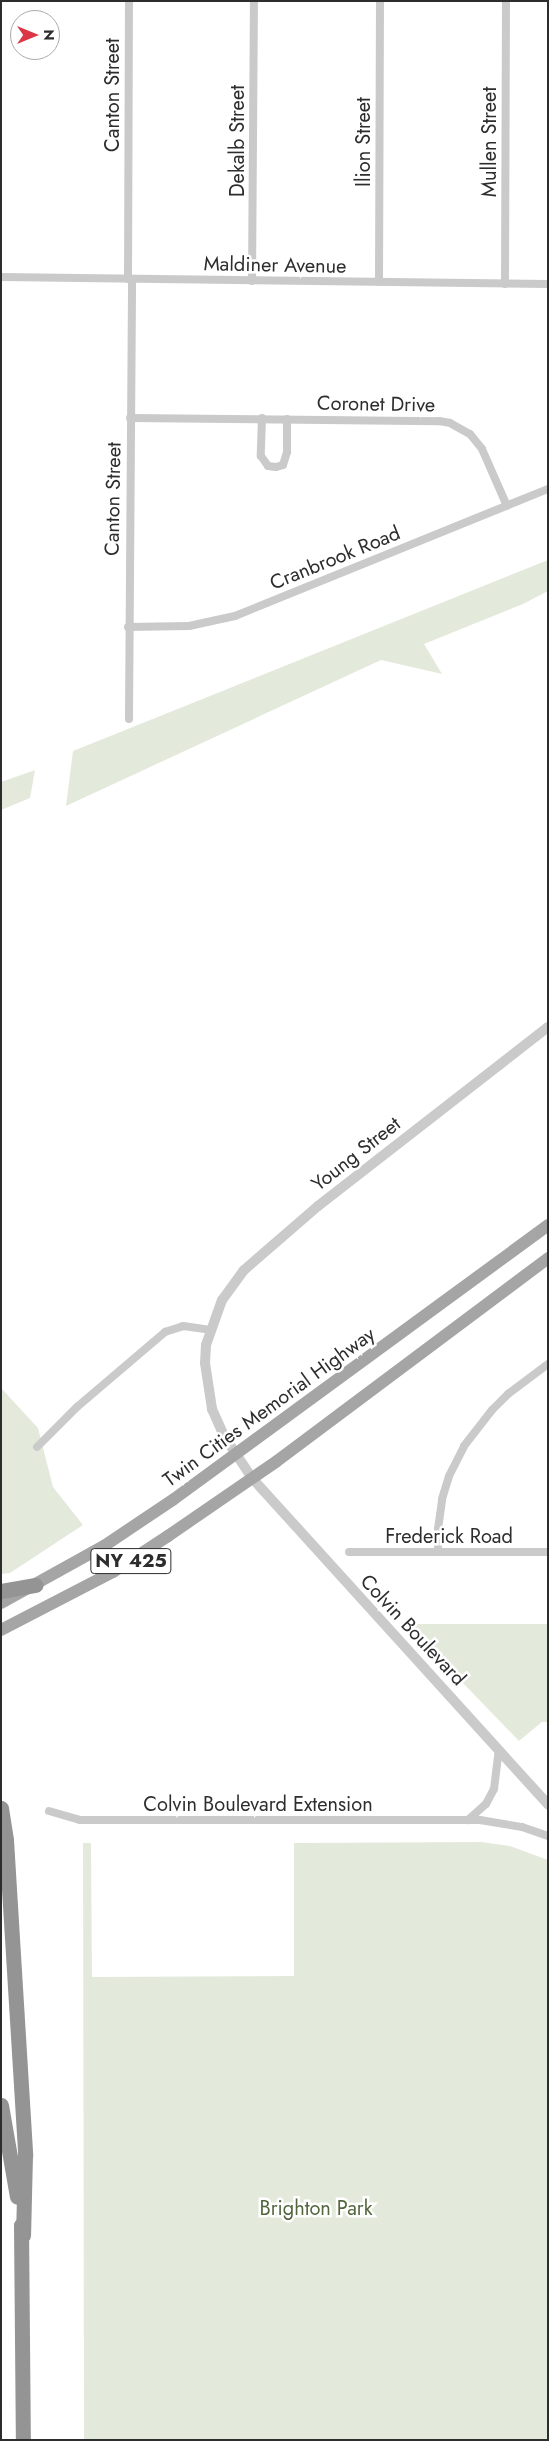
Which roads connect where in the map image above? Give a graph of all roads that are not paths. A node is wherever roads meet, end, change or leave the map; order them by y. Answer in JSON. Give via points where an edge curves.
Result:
{"nodes":[{"id":1,"x":128,"y":1,"type":"edge"},
{"id":2,"x":254,"y":1,"type":"edge"},
{"id":3,"x":380,"y":1,"type":"edge"},
{"id":4,"x":506,"y":1,"type":"edge"},
{"id":5,"x":1,"y":277,"type":"edge"},
{"id":6,"x":130,"y":279,"type":"junction"},
{"id":7,"x":252,"y":281,"type":"junction"},
{"id":8,"x":379,"y":282,"type":"junction"},
{"id":9,"x":505,"y":284,"type":"junction"},
{"id":10,"x":548,"y":284,"type":"edge"},
{"id":11,"x":130,"y":418,"type":"junction"},
{"id":12,"x":262,"y":418,"type":"junction"},
{"id":13,"x":287,"y":418,"type":"junction"},
{"id":14,"x":548,"y":489,"type":"edge"},
{"id":15,"x":507,"y":506,"type":"junction"},
{"id":16,"x":128,"y":627,"type":"junction"},
{"id":17,"x":129,"y":719,"type":"dead end"},
{"id":18,"x":548,"y":1027,"type":"edge"},
{"id":19,"x":548,"y":1225,"type":"edge"},
{"id":20,"x":548,"y":1258,"type":"edge"},
{"id":21,"x":211,"y":1330,"type":"junction"},
{"id":22,"x":548,"y":1364,"type":"edge"},
{"id":23,"x":37,"y":1448,"type":"dead end"},
{"id":24,"x":235,"y":1454,"type":"junction"},
{"id":25,"x":252,"y":1478,"type":"junction"},
{"id":26,"x":349,"y":1552,"type":"dead end"},
{"id":27,"x":438,"y":1552,"type":"junction"},
{"id":28,"x":548,"y":1552,"type":"edge"},
{"id":29,"x":35,"y":1585,"type":"junction"},
{"id":30,"x":1,"y":1591,"type":"edge"},
{"id":31,"x":1,"y":1603,"type":"edge"},
{"id":32,"x":1,"y":1630,"type":"edge"},
{"id":33,"x":499,"y":1750,"type":"junction"},
{"id":34,"x":548,"y":1805,"type":"edge"},
{"id":35,"x":1,"y":1808,"type":"edge"},
{"id":36,"x":49,"y":1811,"type":"dead end"},
{"id":37,"x":468,"y":1820,"type":"junction"},
{"id":38,"x":548,"y":1836,"type":"edge"},
{"id":39,"x":1,"y":2105,"type":"edge"},
{"id":40,"x":23,"y":2234,"type":"junction"},
{"id":41,"x":23,"y":2440,"type":"edge"}],
"edges":[{"from":1,"to":6,"type":"street","name":"Canton Street"},
{"from":2,"to":7,"type":"street","name":"Dekalb Street"},
{"from":3,"to":8,"type":"street","name":"Ilion Street"},
{"from":4,"to":9,"type":"street","name":"Mullen Street"},
{"from":5,"to":6,"type":"street","name":"Maldiner Avenue"},
{"from":6,"to":7,"type":"street","name":"Maldiner Avenue"},
{"from":6,"to":11,"type":"street","name":"Canton Street"},
{"from":7,"to":8,"type":"street","name":"Maldiner Avenue"},
{"from":8,"to":9,"type":"street","name":"Maldiner Avenue"},
{"from":9,"to":10,"type":"street","name":"Maldiner Avenue"},
{"from":11,"to":12,"type":"street","name":"Coronet Drive"},
{"from":11,"to":16,"type":"street","name":"Canton Street"},
{"from":12,"to":13,"type":"street","name":"Coronet Drive"},
{"from":12,"to":13,"type":"street","name":"Coronet Drive","via":[[261,456],[268,466],[276,467],[283,464],[287,452]]},
{"from":13,"to":15,"type":"street","name":"Coronet Drive","via":[[450,423],[470,434],[482,449]]},
{"from":14,"to":15,"type":"street","name":"Cranbrook Road"},
{"from":15,"to":16,"type":"street","name":"Cranbrook Road","via":[[234,616],[190,626]]},
{"from":16,"to":17,"type":"street","name":"Canton Street"},
{"from":18,"to":21,"type":"street","name":"Young Street","via":[[318,1206],[252,1262],[222,1300]]},
{"from":19,"to":24,"type":"main road","name":"Twin Cities Memorial Highway","number":"NY 425"},
{"from":20,"to":25,"type":"main road","number":"NY 425"},
{"from":21,"to":23,"type":"street","via":[[183,1326],[165,1332],[77,1407]]},
{"from":21,"to":24,"type":"street","name":"Young Street","via":[[205,1363],[212,1409]]},
{"from":22,"to":27,"type":"street","via":[[508,1394],[464,1446],[442,1499]]},
{"from":24,"to":25,"type":"street","name":"Young Street"},
{"from":24,"to":29,"type":"main road","name":"Twin Cities Memorial Highway","number":"NY 425","via":[[104,1546]]},
{"from":25,"to":32,"type":"main road","number":"NY 425","via":[[113,1572]]},
{"from":25,"to":33,"type":"street","name":"Colvin Boulevard"},
{"from":26,"to":27,"type":"street","name":"Frederick Road"},
{"from":27,"to":28,"type":"street","name":"Frederick Road"},
{"from":29,"to":30,"type":"highway"},
{"from":29,"to":31,"type":"main road","name":"Twin Cities Memorial Highway","number":"NY 425"},
{"from":33,"to":34,"type":"street","name":"Colvin Boulevard"},
{"from":33,"to":37,"type":"street","via":[[494,1789],[486,1804]]},
{"from":35,"to":40,"type":"highway","via":[[9,1884],[25,2155]]},
{"from":36,"to":37,"type":"street","name":"Colvin Boulevard Extension","via":[[80,1820]]},
{"from":37,"to":38,"type":"street","name":"Colvin Boulevard Extension","via":[[501,1822]]},
{"from":39,"to":40,"type":"highway"},
{"from":40,"to":41,"type":"highway"}]}
